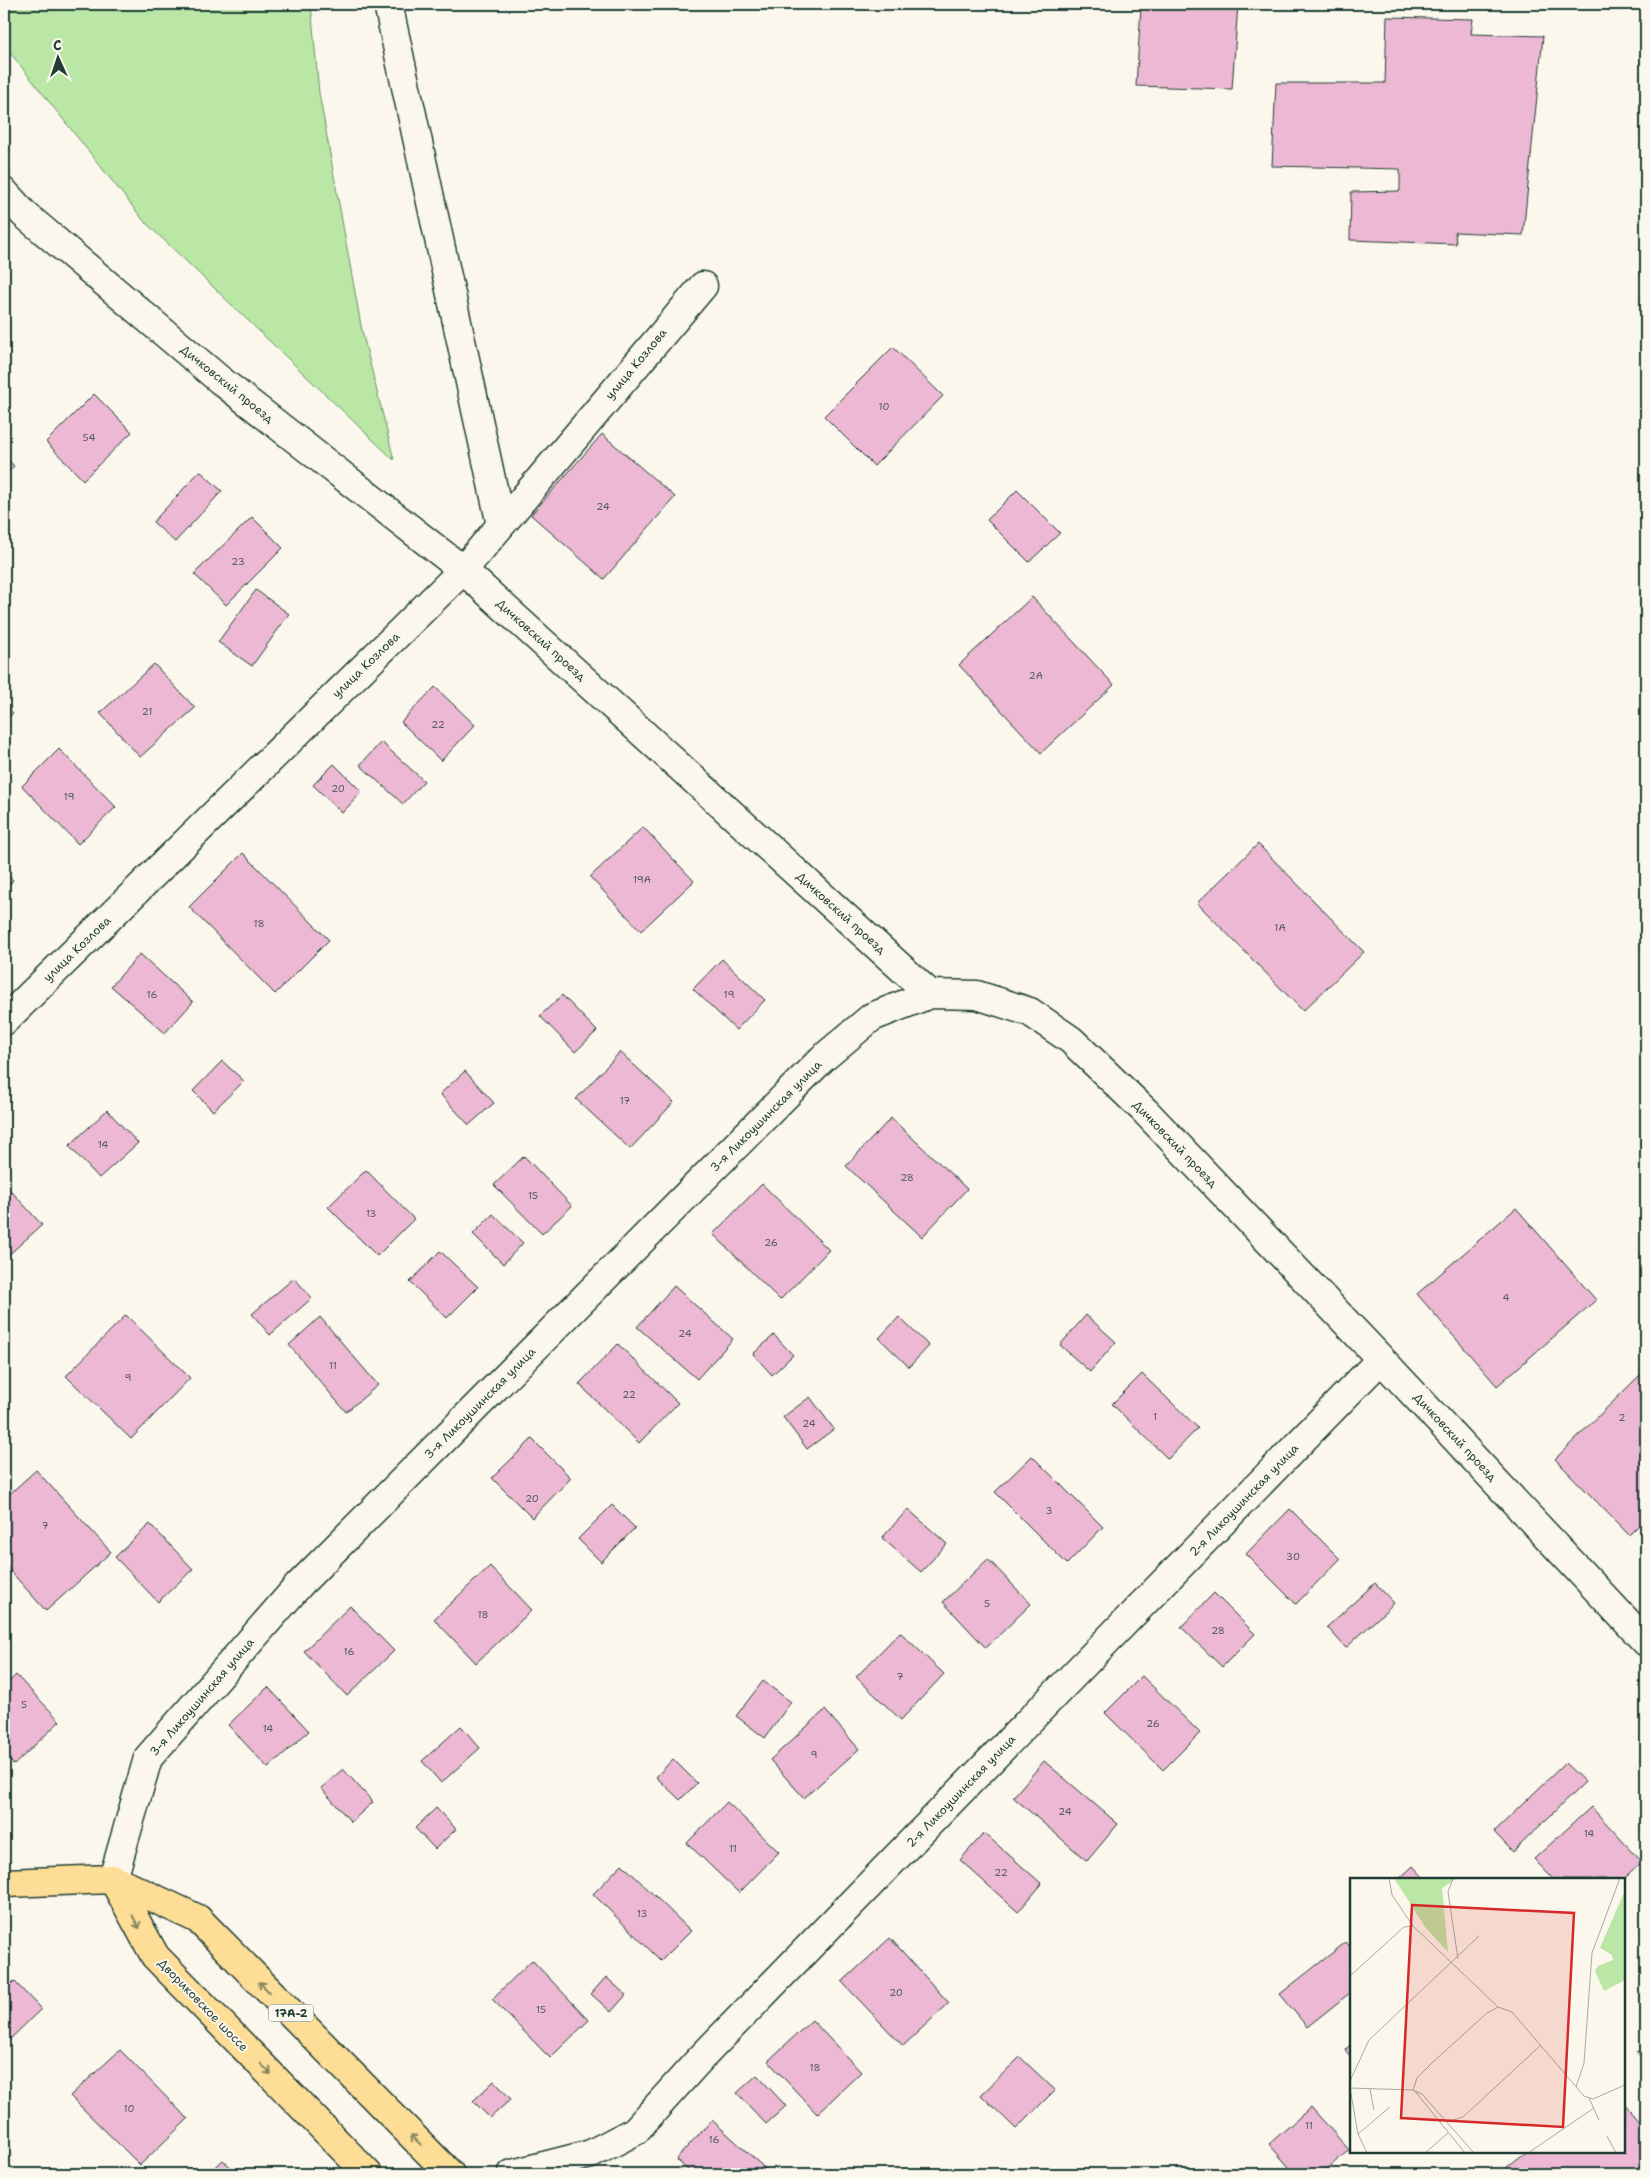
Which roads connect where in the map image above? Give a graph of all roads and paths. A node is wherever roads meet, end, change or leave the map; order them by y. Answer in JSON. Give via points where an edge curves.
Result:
{"nodes":[{"id":1,"x":388,"y":4,"type":"edge"},
{"id":2,"x":4,"y":192,"type":"edge"},
{"id":3,"x":14,"y":216,"type":"edge"},
{"id":4,"x":703,"y":286,"type":"dead end"},
{"id":5,"x":501,"y":525,"type":"junction"},
{"id":6,"x":464,"y":570,"type":"junction"},
{"id":7,"x":930,"y":994,"type":"junction"},
{"id":8,"x":4,"y":1021,"type":"edge"},
{"id":9,"x":1382,"y":1358,"type":"junction"},
{"id":10,"x":1646,"y":1642,"type":"edge"},
{"id":11,"x":113,"y":1879,"type":"junction"},
{"id":12,"x":4,"y":1883,"type":"edge"},
{"id":13,"x":368,"y":2174,"type":"edge"},
{"id":14,"x":450,"y":2174,"type":"edge"},
{"id":15,"x":512,"y":2174,"type":"edge"}],
"edges":[{"from":1,"to":5,"type":"street"},
{"from":2,"to":3,"type":"street","name":"Дичковский проезд"},
{"from":3,"to":6,"type":"street","name":"Дичковский проезд"},
{"from":4,"to":5,"type":"street","name":"улица Козлова"},
{"from":5,"to":6,"type":"street","name":"улица Козлова"},
{"from":6,"to":7,"type":"street","name":"Дичковский проезд"},
{"from":6,"to":8,"type":"street","name":"улица Козлова"},
{"from":7,"to":9,"type":"street","name":"Дичковский проезд","via":[[976,995],[994,1000],[1030,1012],[1071,1040],[1145,1111]]},
{"from":7,"to":11,"type":"street","name":"3-я Ликоушинская улица","via":[[872,1017],[822,1059],[299,1585],[148,1758]]},
{"from":9,"to":10,"type":"street","name":"Дичковский проезд"},
{"from":9,"to":15,"type":"street","name":"2-я Ликоушинская улица","via":[[715,2044],[635,2131],[591,2154]]},
{"from":11,"to":12,"type":"main road","number":"17А-2"},
{"from":11,"to":13,"type":"main road","name":"Двориковское шоссе","one_way":true,"via":[[155,1956]]},
{"from":14,"to":11,"type":"main road","number":"17А-2","one_way":true,"via":[[198,1919]]}]}
